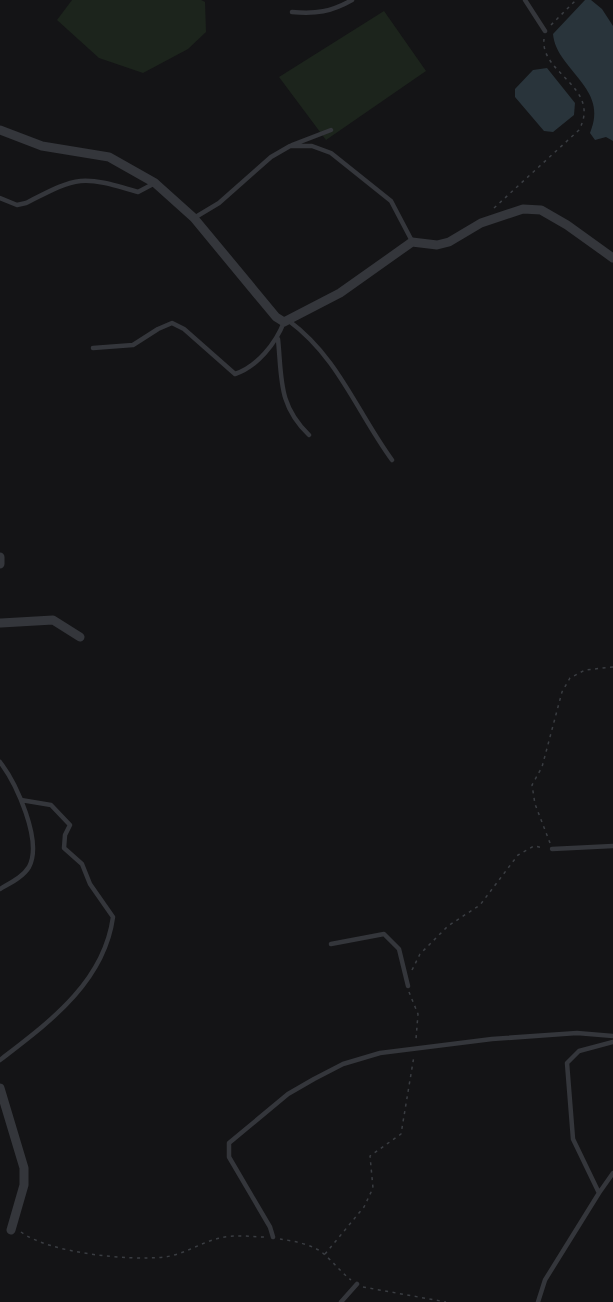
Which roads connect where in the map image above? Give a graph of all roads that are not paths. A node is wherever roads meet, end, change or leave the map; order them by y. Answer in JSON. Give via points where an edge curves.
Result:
{"nodes":[{"id":1,"x":352,"y":0,"type":"edge"},
{"id":2,"x":525,"y":0,"type":"edge"},
{"id":3,"x":292,"y":12,"type":"dead end"},
{"id":4,"x":546,"y":31,"type":"road end"},
{"id":5,"x":331,"y":129,"type":"dead end"},
{"id":6,"x":0,"y":130,"type":"edge"},
{"id":7,"x":290,"y":146,"type":"junction"},
{"id":8,"x":154,"y":183,"type":"junction"},
{"id":9,"x":0,"y":198,"type":"edge"},
{"id":10,"x":194,"y":218,"type":"junction"},
{"id":11,"x":412,"y":242,"type":"junction"},
{"id":12,"x":613,"y":258,"type":"edge"},
{"id":13,"x":287,"y":321,"type":"junction"},
{"id":14,"x":278,"y":339,"type":"junction"},
{"id":15,"x":93,"y":348,"type":"dead end"},
{"id":16,"x":309,"y":435,"type":"dead end"},
{"id":17,"x":392,"y":460,"type":"dead end"},
{"id":18,"x":0,"y":557,"type":"edge"},
{"id":19,"x":0,"y":564,"type":"edge"},
{"id":20,"x":0,"y":612,"type":"edge"},
{"id":21,"x":1,"y":625,"type":"edge"},
{"id":22,"x":80,"y":637,"type":"dead end"},
{"id":23,"x":0,"y":762,"type":"edge"},
{"id":24,"x":21,"y":800,"type":"junction"},
{"id":25,"x":613,"y":846,"type":"edge"},
{"id":26,"x":552,"y":849,"type":"road end"},
{"id":27,"x":0,"y":889,"type":"edge"},
{"id":28,"x":331,"y":944,"type":"dead end"},
{"id":29,"x":408,"y":986,"type":"road end"},
{"id":30,"x":613,"y":1036,"type":"edge"},
{"id":31,"x":613,"y":1042,"type":"edge"},
{"id":32,"x":0,"y":1060,"type":"edge"},
{"id":33,"x":0,"y":1088,"type":"edge"},
{"id":34,"x":613,"y":1173,"type":"edge"},
{"id":35,"x":599,"y":1193,"type":"junction"},
{"id":36,"x":11,"y":1230,"type":"road end"},
{"id":37,"x":273,"y":1237,"type":"road end"},
{"id":38,"x":357,"y":1284,"type":"road end"},
{"id":39,"x":341,"y":1302,"type":"edge"},
{"id":40,"x":538,"y":1302,"type":"edge"}],
"edges":[{"from":1,"to":3,"type":"lane","via":[[320,14]]},
{"from":2,"to":4,"type":"lane"},
{"from":5,"to":7,"type":"lane"},
{"from":6,"to":8,"type":"street","via":[[42,146],[109,158]]},
{"from":7,"to":10,"type":"lane"},
{"from":7,"to":11,"type":"lane","via":[[312,146],[331,153],[365,178],[391,201]]},
{"from":8,"to":9,"type":"lane","via":[[138,192],[80,179],[26,203],[17,205]]},
{"from":8,"to":10,"type":"street"},
{"from":10,"to":13,"type":"street","via":[[276,317]]},
{"from":11,"to":12,"type":"street","via":[[437,245],[481,223],[523,209],[541,210]]},
{"from":11,"to":13,"type":"street","via":[[372,273]]},
{"from":13,"to":14,"type":"lane"},
{"from":13,"to":17,"type":"lane","via":[[309,336],[338,371]]},
{"from":14,"to":15,"type":"lane","via":[[249,368],[235,374],[172,323],[133,345]]},
{"from":14,"to":16,"type":"lane","via":[[284,402]]},
{"from":18,"to":19,"type":"street"},
{"from":20,"to":21,"type":"street"},
{"from":21,"to":22,"type":"street","via":[[53,620]]},
{"from":23,"to":24,"type":"lane"},
{"from":24,"to":27,"type":"lane","via":[[33,857],[24,874]]},
{"from":24,"to":32,"type":"lane","via":[[51,805],[70,825],[64,848],[82,864],[90,884],[113,917],[105,948],[82,989],[54,1019]]},
{"from":25,"to":26,"type":"lane"},
{"from":28,"to":29,"type":"lane","via":[[384,934],[399,949]]},
{"from":30,"to":37,"type":"lane","via":[[578,1033],[380,1053],[343,1064],[288,1095],[233,1137],[228,1149]]},
{"from":31,"to":35,"type":"lane","via":[[579,1051],[567,1063],[573,1139]]},
{"from":33,"to":36,"type":"street","via":[[24,1168],[24,1185]]},
{"from":34,"to":35,"type":"lane"},
{"from":35,"to":40,"type":"lane","via":[[545,1280]]},
{"from":38,"to":39,"type":"lane"}]}
